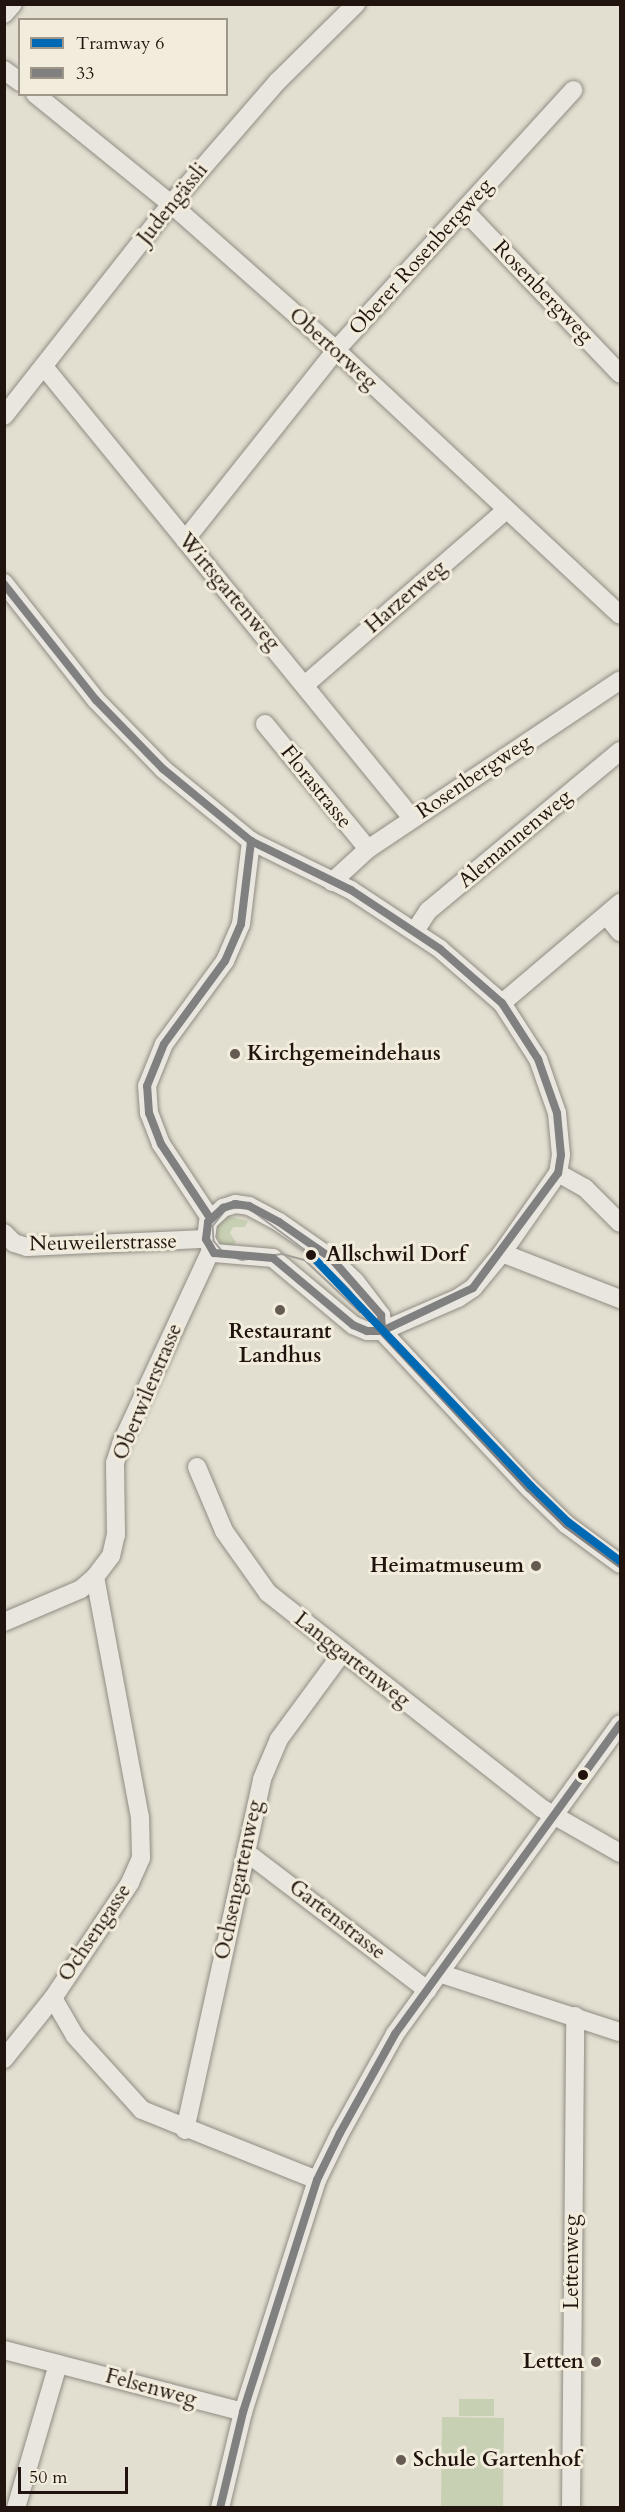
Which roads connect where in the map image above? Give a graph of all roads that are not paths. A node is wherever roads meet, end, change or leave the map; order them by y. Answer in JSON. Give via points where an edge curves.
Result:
{"nodes":[{"id":1,"x":13,"y":4,"type":"edge"},
{"id":2,"x":356,"y":4,"type":"edge"},
{"id":3,"x":4,"y":14,"type":"edge"},
{"id":4,"x":4,"y":70,"type":"edge"},
{"id":5,"x":18,"y":80,"type":"edge"},
{"id":6,"x":573,"y":90,"type":"dead end"},
{"id":7,"x":36,"y":96,"type":"edge"},
{"id":8,"x":171,"y":204,"type":"junction"},
{"id":9,"x":464,"y":210,"type":"junction"},
{"id":10,"x":336,"y":350,"type":"junction"},
{"id":11,"x":45,"y":368,"type":"junction"},
{"id":12,"x":621,"y":374,"type":"edge"},
{"id":13,"x":4,"y":416,"type":"edge"},
{"id":14,"x":506,"y":510,"type":"junction"},
{"id":15,"x":185,"y":540,"type":"junction"},
{"id":16,"x":4,"y":583,"type":"edge"},
{"id":17,"x":621,"y":615,"type":"edge"},
{"id":18,"x":621,"y":680,"type":"edge"},
{"id":19,"x":306,"y":684,"type":"junction"},
{"id":20,"x":265,"y":724,"type":"dead end"},
{"id":21,"x":621,"y":751,"type":"edge"},
{"id":22,"x":412,"y":818,"type":"junction"},
{"id":23,"x":250,"y":841,"type":"junction"},
{"id":24,"x":368,"y":849,"type":"junction"},
{"id":25,"x":332,"y":882,"type":"junction"},
{"id":26,"x":614,"y":910,"type":"edge"},
{"id":27,"x":415,"y":931,"type":"junction"},
{"id":28,"x":621,"y":932,"type":"edge"},
{"id":29,"x":502,"y":1003,"type":"junction"},
{"id":30,"x":558,"y":1173,"type":"junction"},
{"id":31,"x":210,"y":1218,"type":"junction"},
{"id":32,"x":621,"y":1223,"type":"edge"},
{"id":33,"x":8,"y":1241,"type":"edge"},
{"id":34,"x":209,"y":1245,"type":"junction"},
{"id":35,"x":502,"y":1253,"type":"junction"},
{"id":36,"x":621,"y":1299,"type":"edge"},
{"id":37,"x":382,"y":1331,"type":"junction"},
{"id":38,"x":197,"y":1467,"type":"dead end"},
{"id":39,"x":621,"y":1564,"type":"edge"},
{"id":40,"x":95,"y":1577,"type":"junction"},
{"id":41,"x":4,"y":1622,"type":"edge"},
{"id":42,"x":343,"y":1652,"type":"junction"},
{"id":43,"x":621,"y":1724,"type":"edge"},
{"id":44,"x":553,"y":1816,"type":"junction"},
{"id":45,"x":246,"y":1851,"type":"junction"},
{"id":46,"x":621,"y":1853,"type":"edge"},
{"id":47,"x":439,"y":1973,"type":"junction"},
{"id":48,"x":427,"y":1990,"type":"junction"},
{"id":49,"x":53,"y":1998,"type":"junction"},
{"id":50,"x":575,"y":2016,"type":"junction"},
{"id":51,"x":621,"y":2032,"type":"edge"},
{"id":52,"x":4,"y":2059,"type":"edge"},
{"id":53,"x":185,"y":2130,"type":"junction"},
{"id":54,"x":316,"y":2180,"type":"junction"},
{"id":55,"x":4,"y":2350,"type":"edge"},
{"id":56,"x":58,"y":2364,"type":"junction"},
{"id":57,"x":243,"y":2412,"type":"junction"},
{"id":58,"x":16,"y":2508,"type":"edge"},
{"id":59,"x":220,"y":2508,"type":"edge"},
{"id":60,"x":571,"y":2508,"type":"edge"}],
"edges":[{"from":1,"to":3,"type":"street"},
{"from":2,"to":8,"type":"street","name":"Judengässli","via":[[278,81]]},
{"from":4,"to":5,"type":"street"},
{"from":6,"to":9,"type":"street","name":"Oberer Rosenbergweg"},
{"from":7,"to":8,"type":"street","name":"Obertorweg"},
{"from":8,"to":10,"type":"street","name":"Obertorweg"},
{"from":8,"to":11,"type":"street","name":"Judengässli"},
{"from":9,"to":10,"type":"street","name":"Oberer Rosenbergweg"},
{"from":9,"to":12,"type":"street","name":"Rosenbergweg"},
{"from":10,"to":14,"type":"street","name":"Obertorweg"},
{"from":10,"to":15,"type":"street","name":"Oberer Rosenbergweg"},
{"from":11,"to":13,"type":"street","name":"Judengässli"},
{"from":11,"to":15,"type":"street","name":"Wirtsgartenweg"},
{"from":14,"to":17,"type":"street","name":"Obertorweg"},
{"from":14,"to":19,"type":"street","name":"Harzerweg"},
{"from":15,"to":19,"type":"street","name":"Wirtsgartenweg"},
{"from":16,"to":23,"type":"street","via":[[96,700],[135,742]]},
{"from":18,"to":22,"type":"street","name":"Rosenbergweg"},
{"from":19,"to":22,"type":"street","name":"Wirtsgartenweg"},
{"from":20,"to":24,"type":"street","name":"Florastrasse"},
{"from":21,"to":27,"type":"street","name":"Alemannenweg","via":[[428,911]]},
{"from":22,"to":24,"type":"street","name":"Rosenbergweg"},
{"from":23,"to":25,"type":"street"},
{"from":23,"to":31,"type":"street","via":[[241,924],[225,961],[164,1044],[147,1086],[149,1113],[160,1144]]},
{"from":24,"to":25,"type":"street","name":"Rosenbergweg"},
{"from":25,"to":27,"type":"street"},
{"from":26,"to":28,"type":"street"},
{"from":26,"to":29,"type":"street"},
{"from":27,"to":29,"type":"street"},
{"from":29,"to":30,"type":"street","via":[[538,1059],[552,1096],[560,1137]]},
{"from":30,"to":32,"type":"street","via":[[585,1188]]},
{"from":30,"to":35,"type":"street"},
{"from":31,"to":34,"type":"street","name":"Oberwilerstrasse"},
{"from":31,"to":37,"type":"street","via":[[223,1208],[249,1206],[303,1237],[342,1267],[366,1294],[381,1316]]},
{"from":33,"to":34,"type":"street","name":"Neuweilerstrasse","via":[[27,1248]]},
{"from":34,"to":37,"type":"street","name":"Neuweilerstrasse","via":[[229,1256],[273,1258],[353,1325]]},
{"from":34,"to":40,"type":"street","name":"Oberwilerstrasse","via":[[115,1463],[116,1535],[111,1556]]},
{"from":35,"to":36,"type":"street"},
{"from":35,"to":37,"type":"street","via":[[473,1288],[458,1298]]},
{"from":37,"to":39,"type":"street","via":[[529,1488],[566,1524]]},
{"from":38,"to":42,"type":"street","name":"Langgartenweg","via":[[224,1532],[250,1571],[276,1600]]},
{"from":40,"to":41,"type":"street","name":"Oberwilerstrasse","via":[[81,1588]]},
{"from":40,"to":49,"type":"street","name":"Ochsengasse","via":[[140,1817],[141,1858],[130,1883]]},
{"from":42,"to":44,"type":"street","name":"Langgartenweg"},
{"from":42,"to":45,"type":"street","name":"Ochsengartenweg","via":[[270,1758],[251,1815]]},
{"from":43,"to":44,"type":"street"},
{"from":44,"to":46,"type":"street","name":"Langgartenweg"},
{"from":44,"to":47,"type":"street"},
{"from":45,"to":48,"type":"street","name":"Gartenstrasse"},
{"from":45,"to":53,"type":"street","name":"Ochsengartenweg"},
{"from":47,"to":48,"type":"street"},
{"from":47,"to":50,"type":"street"},
{"from":48,"to":54,"type":"street","via":[[396,2034]]},
{"from":49,"to":52,"type":"street"},
{"from":49,"to":53,"type":"street","name":"Ochsengasse","via":[[75,2036],[142,2110]]},
{"from":50,"to":51,"type":"street"},
{"from":50,"to":60,"type":"street","name":"Lettenweg"},
{"from":53,"to":54,"type":"street","name":"Ochsengasse"},
{"from":54,"to":57,"type":"street"},
{"from":55,"to":56,"type":"street","name":"Felsenweg"},
{"from":56,"to":57,"type":"street","name":"Felsenweg"},
{"from":56,"to":58,"type":"street"},
{"from":57,"to":59,"type":"street"}]}
